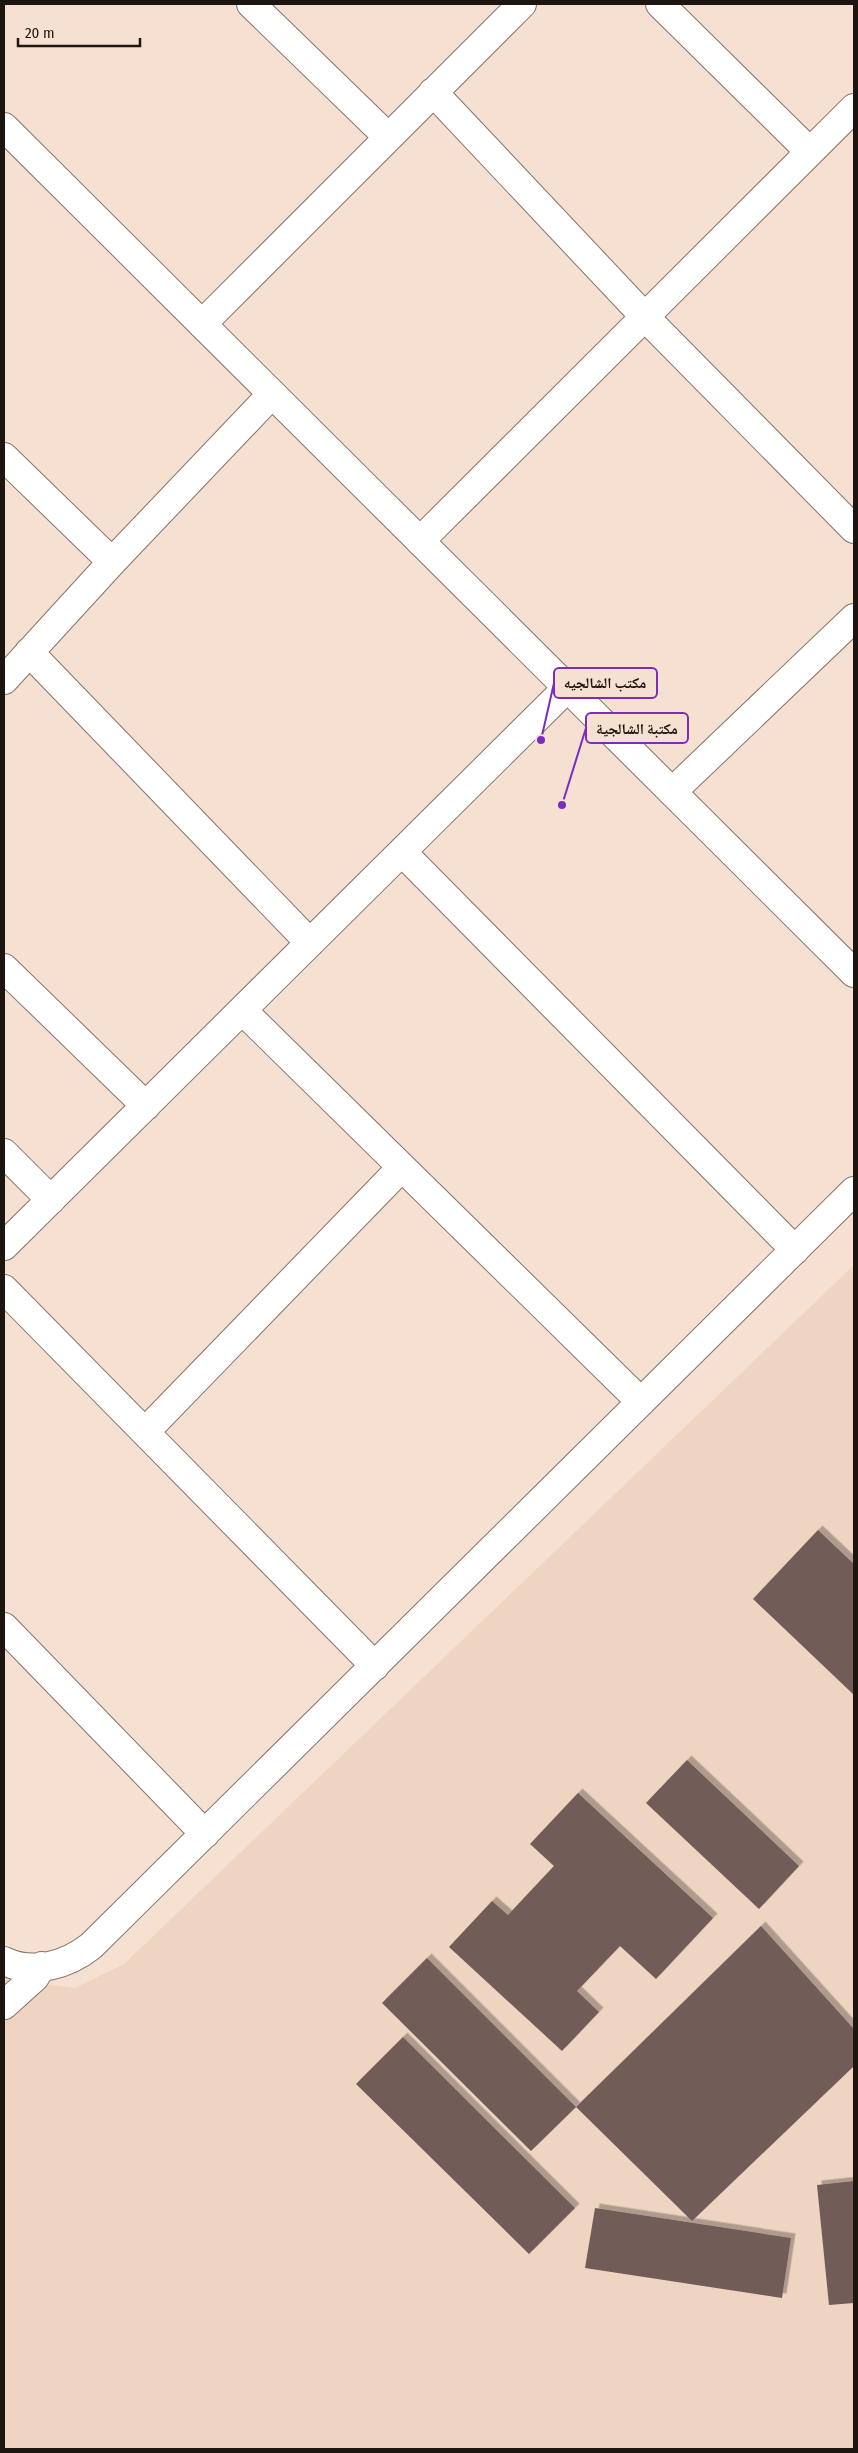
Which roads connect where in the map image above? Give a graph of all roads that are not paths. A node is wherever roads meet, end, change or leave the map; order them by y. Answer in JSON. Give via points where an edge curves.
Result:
{"nodes":[{"id":1,"x":251,"y":4,"type":"edge"},
{"id":2,"x":522,"y":4,"type":"edge"},
{"id":3,"x":660,"y":4,"type":"edge"},
{"id":4,"x":433,"y":92,"type":"junction"},
{"id":5,"x":854,"y":108,"type":"edge"},
{"id":6,"x":4,"y":127,"type":"edge"},
{"id":7,"x":388,"y":137,"type":"junction"},
{"id":8,"x":810,"y":152,"type":"junction"},
{"id":9,"x":645,"y":317,"type":"junction"},
{"id":10,"x":202,"y":324,"type":"junction"},
{"id":11,"x":272,"y":394,"type":"junction"},
{"id":12,"x":4,"y":458,"type":"edge"},
{"id":13,"x":854,"y":529,"type":"edge"},
{"id":14,"x":420,"y":541,"type":"junction"},
{"id":15,"x":112,"y":562,"type":"junction"},
{"id":16,"x":854,"y":618,"type":"edge"},
{"id":17,"x":29,"y":652,"type":"junction"},
{"id":18,"x":4,"y":680,"type":"edge"},
{"id":19,"x":567,"y":688,"type":"junction"},
{"id":20,"x":672,"y":792,"type":"junction"},
{"id":21,"x":402,"y":852,"type":"junction"},
{"id":22,"x":310,"y":943,"type":"junction"},
{"id":23,"x":4,"y":968,"type":"edge"},
{"id":24,"x":854,"y":973,"type":"edge"},
{"id":25,"x":242,"y":1010,"type":"junction"},
{"id":26,"x":146,"y":1106,"type":"junction"},
{"id":27,"x":4,"y":1153,"type":"edge"},
{"id":28,"x":402,"y":1168,"type":"junction"},
{"id":29,"x":854,"y":1191,"type":"edge"},
{"id":30,"x":51,"y":1200,"type":"junction"},
{"id":31,"x":4,"y":1246,"type":"edge"},
{"id":32,"x":795,"y":1250,"type":"junction"},
{"id":33,"x":4,"y":1289,"type":"edge"},
{"id":34,"x":642,"y":1402,"type":"junction"},
{"id":35,"x":145,"y":1432,"type":"junction"},
{"id":36,"x":4,"y":1627,"type":"edge"},
{"id":37,"x":375,"y":1666,"type":"junction"},
{"id":38,"x":205,"y":1834,"type":"junction"},
{"id":39,"x":4,"y":1961,"type":"edge"},
{"id":40,"x":42,"y":1966,"type":"junction"},
{"id":41,"x":4,"y":2005,"type":"edge"}],
"edges":[{"from":1,"to":7,"type":"street"},
{"from":2,"to":4,"type":"street"},
{"from":3,"to":8,"type":"street"},
{"from":4,"to":7,"type":"street"},
{"from":4,"to":9,"type":"street"},
{"from":5,"to":8,"type":"street"},
{"from":6,"to":10,"type":"street"},
{"from":7,"to":10,"type":"street"},
{"from":8,"to":9,"type":"street"},
{"from":9,"to":13,"type":"street"},
{"from":9,"to":14,"type":"street"},
{"from":10,"to":11,"type":"street"},
{"from":11,"to":14,"type":"street"},
{"from":11,"to":15,"type":"street"},
{"from":12,"to":15,"type":"street"},
{"from":14,"to":19,"type":"street"},
{"from":15,"to":17,"type":"street"},
{"from":16,"to":20,"type":"street"},
{"from":17,"to":18,"type":"street"},
{"from":17,"to":22,"type":"street"},
{"from":19,"to":20,"type":"street"},
{"from":19,"to":21,"type":"street"},
{"from":20,"to":24,"type":"street"},
{"from":21,"to":22,"type":"street"},
{"from":21,"to":32,"type":"street"},
{"from":22,"to":25,"type":"street"},
{"from":23,"to":26,"type":"street"},
{"from":25,"to":26,"type":"street"},
{"from":25,"to":28,"type":"street"},
{"from":26,"to":30,"type":"street"},
{"from":27,"to":30,"type":"street"},
{"from":28,"to":34,"type":"street"},
{"from":28,"to":35,"type":"street"},
{"from":29,"to":32,"type":"street"},
{"from":30,"to":31,"type":"street"},
{"from":32,"to":34,"type":"street"},
{"from":33,"to":35,"type":"street"},
{"from":34,"to":37,"type":"street"},
{"from":35,"to":37,"type":"street"},
{"from":36,"to":38,"type":"street"},
{"from":37,"to":38,"type":"street"},
{"from":38,"to":40,"type":"street","via":[[91,1946],[66,1961]]},
{"from":39,"to":40,"type":"street","via":[[26,1967]]},
{"from":40,"to":41,"type":"street","via":[[35,1977]]}]}
